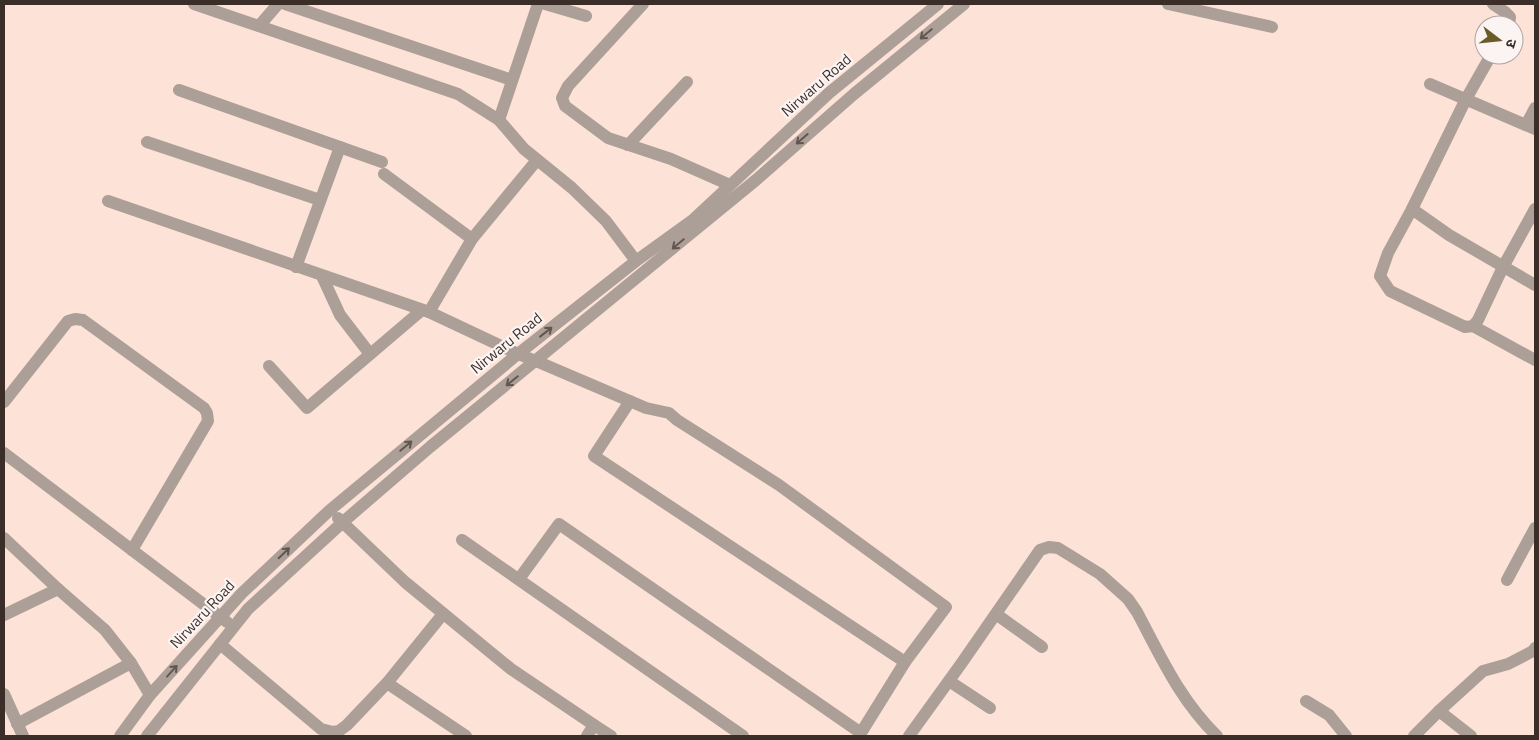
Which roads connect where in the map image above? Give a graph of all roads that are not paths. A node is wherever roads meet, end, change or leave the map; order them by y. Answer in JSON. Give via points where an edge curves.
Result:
{"nodes":[{"id":1,"x":194,"y":4,"type":"edge"},
{"id":2,"x":278,"y":4,"type":"edge"},
{"id":3,"x":284,"y":4,"type":"edge"},
{"id":4,"x":538,"y":4,"type":"edge"},
{"id":5,"x":545,"y":4,"type":"edge"},
{"id":6,"x":643,"y":4,"type":"edge"},
{"id":7,"x":938,"y":4,"type":"edge"},
{"id":8,"x":964,"y":4,"type":"edge"},
{"id":9,"x":1493,"y":4,"type":"edge"},
{"id":10,"x":1174,"y":5,"type":"edge"},
{"id":11,"x":1508,"y":15,"type":"edge"},
{"id":12,"x":586,"y":16,"type":"dead end"},
{"id":13,"x":259,"y":26,"type":"junction"},
{"id":14,"x":1272,"y":27,"type":"dead end"},
{"id":15,"x":1485,"y":65,"type":"edge"},
{"id":16,"x":512,"y":80,"type":"junction"},
{"id":17,"x":687,"y":82,"type":"dead end"},
{"id":18,"x":1430,"y":84,"type":"dead end"},
{"id":19,"x":179,"y":90,"type":"dead end"},
{"id":20,"x":1466,"y":99,"type":"junction"},
{"id":21,"x":1535,"y":108,"type":"edge"},
{"id":22,"x":499,"y":120,"type":"junction"},
{"id":23,"x":1531,"y":127,"type":"edge"},
{"id":24,"x":147,"y":142,"type":"dead end"},
{"id":25,"x":628,"y":145,"type":"junction"},
{"id":26,"x":340,"y":147,"type":"junction"},
{"id":27,"x":537,"y":160,"type":"junction"},
{"id":28,"x":730,"y":185,"type":"junction"},
{"id":29,"x":320,"y":200,"type":"junction"},
{"id":30,"x":108,"y":201,"type":"dead end"},
{"id":31,"x":1412,"y":209,"type":"junction"},
{"id":32,"x":1535,"y":209,"type":"edge"},
{"id":33,"x":472,"y":239,"type":"junction"},
{"id":34,"x":636,"y":261,"type":"junction"},
{"id":35,"x":296,"y":267,"type":"junction"},
{"id":36,"x":1503,"y":267,"type":"junction"},
{"id":37,"x":322,"y":276,"type":"junction"},
{"id":38,"x":1535,"y":285,"type":"edge"},
{"id":39,"x":425,"y":311,"type":"junction"},
{"id":40,"x":1473,"y":326,"type":"junction"},
{"id":41,"x":370,"y":354,"type":"junction"},
{"id":42,"x":518,"y":354,"type":"junction"},
{"id":43,"x":1535,"y":360,"type":"edge"},
{"id":44,"x":536,"y":361,"type":"junction"},
{"id":45,"x":269,"y":366,"type":"dead end"},
{"id":46,"x":630,"y":401,"type":"junction"},
{"id":47,"x":4,"y":402,"type":"edge"},
{"id":48,"x":4,"y":453,"type":"edge"},
{"id":49,"x":330,"y":510,"type":"junction"},
{"id":50,"x":343,"y":522,"type":"junction"},
{"id":51,"x":1535,"y":528,"type":"edge"},
{"id":52,"x":4,"y":538,"type":"edge"},
{"id":53,"x":462,"y":540,"type":"dead end"},
{"id":54,"x":132,"y":550,"type":"junction"},
{"id":55,"x":519,"y":579,"type":"junction"},
{"id":56,"x":1507,"y":580,"type":"dead end"},
{"id":57,"x":58,"y":589,"type":"junction"},
{"id":58,"x":444,"y":614,"type":"junction"},
{"id":59,"x":996,"y":614,"type":"junction"},
{"id":60,"x":4,"y":615,"type":"edge"},
{"id":61,"x":221,"y":617,"type":"junction"},
{"id":62,"x":233,"y":627,"type":"junction"},
{"id":63,"x":220,"y":644,"type":"junction"},
{"id":64,"x":1042,"y":648,"type":"dead end"},
{"id":65,"x":1535,"y":650,"type":"edge"},
{"id":66,"x":905,"y":662,"type":"junction"},
{"id":67,"x":131,"y":663,"type":"junction"},
{"id":68,"x":949,"y":681,"type":"junction"},
{"id":69,"x":387,"y":683,"type":"junction"},
{"id":70,"x":4,"y":694,"type":"edge"},
{"id":71,"x":150,"y":695,"type":"junction"},
{"id":72,"x":1306,"y":702,"type":"dead end"},
{"id":73,"x":990,"y":708,"type":"dead end"},
{"id":74,"x":1439,"y":711,"type":"junction"},
{"id":75,"x":17,"y":724,"type":"junction"},
{"id":76,"x":594,"y":725,"type":"junction"},
{"id":77,"x":860,"y":734,"type":"edge"},
{"id":78,"x":151,"y":735,"type":"edge"},
{"id":79,"x":23,"y":736,"type":"edge"},
{"id":80,"x":120,"y":736,"type":"edge"},
{"id":81,"x":466,"y":736,"type":"edge"},
{"id":82,"x":587,"y":736,"type":"edge"},
{"id":83,"x":611,"y":736,"type":"edge"},
{"id":84,"x":743,"y":736,"type":"edge"},
{"id":85,"x":909,"y":736,"type":"edge"},
{"id":86,"x":1217,"y":736,"type":"edge"},
{"id":87,"x":1346,"y":736,"type":"edge"},
{"id":88,"x":1414,"y":736,"type":"edge"},
{"id":89,"x":1471,"y":736,"type":"edge"}],
"edges":[{"from":1,"to":13,"type":"street"},
{"from":2,"to":13,"type":"street"},
{"from":3,"to":16,"type":"street"},
{"from":4,"to":16,"type":"street"},
{"from":5,"to":12,"type":"street"},
{"from":6,"to":25,"type":"street","via":[[568,86],[562,98],[565,106],[608,138]]},
{"from":7,"to":28,"type":"street","name":"Nirwaru Road","via":[[828,93]]},
{"from":8,"to":44,"type":"street","name":"Nirwaru Road","one_way":true},
{"from":9,"to":11,"type":"street"},
{"from":10,"to":14,"type":"street"},
{"from":13,"to":22,"type":"street","via":[[458,94]]},
{"from":15,"to":20,"type":"street"},
{"from":16,"to":22,"type":"street"},
{"from":17,"to":25,"type":"street"},
{"from":18,"to":20,"type":"street"},
{"from":19,"to":26,"type":"street"},
{"from":20,"to":23,"type":"street"},
{"from":20,"to":31,"type":"street"},
{"from":21,"to":23,"type":"street"},
{"from":22,"to":27,"type":"street"},
{"from":24,"to":29,"type":"street"},
{"from":25,"to":28,"type":"street","via":[[671,159]]},
{"from":26,"to":29,"type":"street"},
{"from":26,"to":33,"type":"street","via":[[383,168]]},
{"from":27,"to":33,"type":"street"},
{"from":27,"to":34,"type":"street","via":[[606,221]]},
{"from":28,"to":34,"type":"street","name":"Nirwaru Road","via":[[694,219]]},
{"from":29,"to":35,"type":"street"},
{"from":30,"to":35,"type":"street"},
{"from":31,"to":36,"type":"street"},
{"from":31,"to":40,"type":"street","via":[[1388,252],[1380,276],[1390,290],[1465,327]]},
{"from":32,"to":36,"type":"street"},
{"from":33,"to":39,"type":"street"},
{"from":42,"to":34,"type":"street","name":"Nirwaru Road","one_way":true},
{"from":35,"to":37,"type":"street"},
{"from":36,"to":38,"type":"street"},
{"from":36,"to":40,"type":"street"},
{"from":37,"to":39,"type":"street"},
{"from":37,"to":41,"type":"street","via":[[340,314]]},
{"from":39,"to":41,"type":"street"},
{"from":39,"to":42,"type":"street"},
{"from":40,"to":43,"type":"street"},
{"from":41,"to":45,"type":"street","via":[[306,408]]},
{"from":42,"to":44,"type":"street"},
{"from":49,"to":42,"type":"street","name":"Nirwaru Road","one_way":true},
{"from":44,"to":46,"type":"street"},
{"from":44,"to":50,"type":"street","name":"Nirwaru Road","one_way":true},
{"from":46,"to":66,"type":"street","via":[[594,456]]},
{"from":46,"to":66,"type":"street","via":[[669,413],[779,485],[946,607]]},
{"from":47,"to":54,"type":"street","via":[[68,321],[75,319],[83,320],[204,408],[208,421]]},
{"from":48,"to":54,"type":"street"},
{"from":49,"to":50,"type":"street"},
{"from":61,"to":49,"type":"street","name":"Nirwaru Road","one_way":true},
{"from":50,"to":58,"type":"street"},
{"from":50,"to":62,"type":"street","name":"Nirwaru Road","via":[[248,609]]},
{"from":51,"to":56,"type":"street"},
{"from":52,"to":57,"type":"street"},
{"from":53,"to":55,"type":"street"},
{"from":54,"to":61,"type":"street"},
{"from":55,"to":77,"type":"street","via":[[559,524]]},
{"from":55,"to":84,"type":"street"},
{"from":57,"to":60,"type":"street"},
{"from":57,"to":67,"type":"street","via":[[105,630]]},
{"from":58,"to":69,"type":"street"},
{"from":58,"to":76,"type":"street","via":[[511,669]]},
{"from":59,"to":64,"type":"street"},
{"from":59,"to":68,"type":"street"},
{"from":59,"to":86,"type":"street","via":[[1040,550],[1058,548],[1100,574],[1128,599],[1185,699]]},
{"from":61,"to":62,"type":"street"},
{"from":71,"to":61,"type":"street","name":"Nirwaru Road","one_way":true},
{"from":62,"to":63,"type":"street","name":"Nirwaru Road"},
{"from":63,"to":69,"type":"street","via":[[321,729],[332,732],[347,725]]},
{"from":63,"to":78,"type":"street","name":"Nirwaru Road"},
{"from":65,"to":74,"type":"street","via":[[1483,672]]},
{"from":66,"to":77,"type":"street"},
{"from":67,"to":71,"type":"street"},
{"from":67,"to":75,"type":"street"},
{"from":68,"to":73,"type":"street"},
{"from":68,"to":85,"type":"street"},
{"from":69,"to":81,"type":"street"},
{"from":70,"to":75,"type":"street"},
{"from":71,"to":80,"type":"street","name":"Nirwaru Road"},
{"from":72,"to":87,"type":"street","via":[[1329,715]]},
{"from":74,"to":88,"type":"street"},
{"from":74,"to":89,"type":"street"},
{"from":75,"to":79,"type":"street"},
{"from":76,"to":82,"type":"street"},
{"from":76,"to":83,"type":"street"}]}
